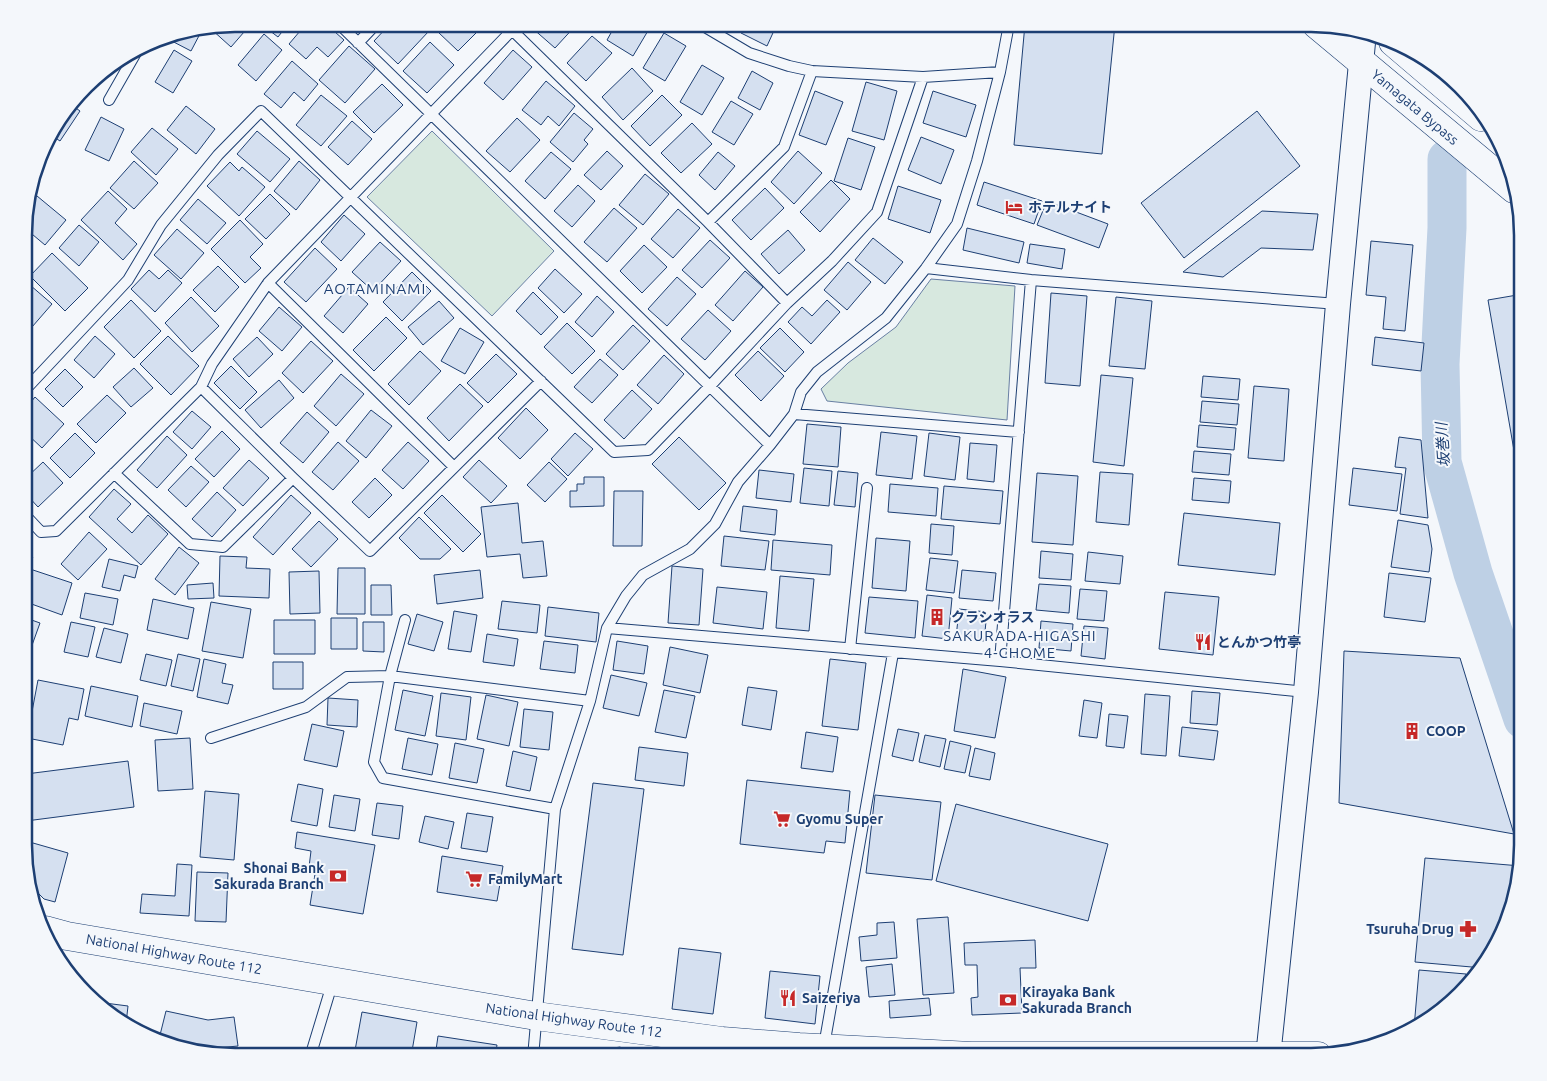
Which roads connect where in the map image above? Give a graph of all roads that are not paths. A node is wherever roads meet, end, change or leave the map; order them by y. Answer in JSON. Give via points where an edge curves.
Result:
{"nodes":[{"id":1,"x":347,"y":32,"type":"edge"},
{"id":2,"x":368,"y":32,"type":"edge"},
{"id":3,"x":510,"y":32,"type":"edge"},
{"id":4,"x":520,"y":32,"type":"edge"},
{"id":5,"x":719,"y":32,"type":"edge"},
{"id":6,"x":1007,"y":32,"type":"edge"},
{"id":7,"x":1327,"y":33,"type":"edge"},
{"id":8,"x":1363,"y":39,"type":"edge"},
{"id":9,"x":358,"y":43,"type":"junction"},
{"id":10,"x":131,"y":62,"type":"edge"},
{"id":11,"x":1361,"y":62,"type":"junction"},
{"id":12,"x":1417,"y":63,"type":"edge"},
{"id":13,"x":812,"y":71,"type":"junction"},
{"id":14,"x":1000,"y":72,"type":"junction"},
{"id":15,"x":922,"y":77,"type":"junction"},
{"id":16,"x":109,"y":100,"type":"dead end"},
{"id":17,"x":1466,"y":104,"type":"edge"},
{"id":18,"x":432,"y":114,"type":"junction"},
{"id":19,"x":1508,"y":184,"type":"edge"},
{"id":20,"x":351,"y":196,"type":"junction"},
{"id":21,"x":708,"y":222,"type":"junction"},
{"id":22,"x":926,"y":268,"type":"junction"},
{"id":23,"x":1031,"y":280,"type":"junction"},
{"id":24,"x":268,"y":283,"type":"junction"},
{"id":25,"x":787,"y":303,"type":"junction"},
{"id":26,"x":1338,"y":304,"type":"junction"},
{"id":27,"x":541,"y":381,"type":"junction"},
{"id":28,"x":32,"y":383,"type":"edge"},
{"id":29,"x":710,"y":386,"type":"junction"},
{"id":30,"x":201,"y":387,"type":"junction"},
{"id":31,"x":794,"y":414,"type":"junction"},
{"id":32,"x":1018,"y":432,"type":"junction"},
{"id":33,"x":770,"y":445,"type":"junction"},
{"id":34,"x":454,"y":467,"type":"junction"},
{"id":35,"x":114,"y":473,"type":"junction"},
{"id":36,"x":293,"y":478,"type":"junction"},
{"id":37,"x":867,"y":488,"type":"dead end"},
{"id":38,"x":32,"y":522,"type":"edge"},
{"id":39,"x":405,"y":620,"type":"dead end"},
{"id":40,"x":607,"y":628,"type":"junction"},
{"id":41,"x":850,"y":649,"type":"junction"},
{"id":42,"x":893,"y":653,"type":"junction"},
{"id":43,"x":1000,"y":661,"type":"junction"},
{"id":44,"x":390,"y":676,"type":"junction"},
{"id":45,"x":1306,"y":692,"type":"junction"},
{"id":46,"x":590,"y":701,"type":"junction"},
{"id":47,"x":211,"y":738,"type":"dead end"},
{"id":48,"x":555,"y":808,"type":"junction"},
{"id":49,"x":52,"y":932,"type":"edge"},
{"id":50,"x":333,"y":981,"type":"junction"},
{"id":51,"x":536,"y":1016,"type":"junction"},
{"id":52,"x":313,"y":1048,"type":"edge"},
{"id":53,"x":534,"y":1048,"type":"edge"},
{"id":54,"x":782,"y":1048,"type":"edge"},
{"id":55,"x":808,"y":1048,"type":"edge"},
{"id":56,"x":1269,"y":1048,"type":"edge"}],
"edges":[{"from":1,"to":9,"type":"lane"},
{"from":2,"to":9,"type":"lane"},
{"from":3,"to":18,"type":"lane"},
{"from":4,"to":21,"type":"lane"},
{"from":5,"to":13,"type":"lane","via":[[749,54]]},
{"from":6,"to":14,"type":"lane"},
{"from":7,"to":11,"type":"highway","name":"Yamagata Bypass"},
{"from":8,"to":11,"type":"street"},
{"from":9,"to":18,"type":"lane"},
{"from":10,"to":16,"type":"lane"},
{"from":11,"to":19,"type":"highway","name":"Yamagata Bypass"},
{"from":11,"to":26,"type":"street"},
{"from":12,"to":17,"type":"highway"},
{"from":13,"to":15,"type":"lane"},
{"from":13,"to":21,"type":"lane","via":[[784,147]]},
{"from":14,"to":15,"type":"lane"},
{"from":14,"to":22,"type":"lane","via":[[957,224]]},
{"from":15,"to":25,"type":"lane","via":[[877,212]]},
{"from":18,"to":20,"type":"lane"},
{"from":18,"to":29,"type":"lane"},
{"from":20,"to":24,"type":"lane"},
{"from":20,"to":27,"type":"lane"},
{"from":20,"to":28,"type":"lane","via":[[261,111],[218,156],[161,225],[128,280]]},
{"from":21,"to":25,"type":"lane"},
{"from":22,"to":23,"type":"lane"},
{"from":22,"to":31,"type":"lane","via":[[886,318],[817,372],[801,392]]},
{"from":23,"to":26,"type":"lane"},
{"from":23,"to":32,"type":"lane"},
{"from":24,"to":30,"type":"lane","via":[[212,364]]},
{"from":24,"to":34,"type":"lane"},
{"from":25,"to":29,"type":"lane"},
{"from":26,"to":45,"type":"street"},
{"from":27,"to":29,"type":"lane","via":[[614,452],[648,450]]},
{"from":27,"to":34,"type":"lane"},
{"from":29,"to":33,"type":"lane"},
{"from":30,"to":35,"type":"lane"},
{"from":30,"to":36,"type":"lane"},
{"from":31,"to":32,"type":"lane"},
{"from":31,"to":33,"type":"lane"},
{"from":32,"to":43,"type":"lane"},
{"from":33,"to":40,"type":"lane","via":[[738,482],[715,524],[690,549],[643,575]]},
{"from":34,"to":36,"type":"lane","via":[[370,551]]},
{"from":35,"to":36,"type":"lane","via":[[190,544],[223,547]]},
{"from":35,"to":38,"type":"lane","via":[[56,532],[41,532]]},
{"from":37,"to":41,"type":"lane"},
{"from":39,"to":44,"type":"lane"},
{"from":40,"to":41,"type":"lane"},
{"from":40,"to":46,"type":"lane"},
{"from":41,"to":42,"type":"lane"},
{"from":42,"to":43,"type":"lane"},
{"from":42,"to":55,"type":"lane"},
{"from":43,"to":45,"type":"lane"},
{"from":44,"to":46,"type":"lane"},
{"from":44,"to":47,"type":"lane","via":[[347,677],[306,707]]},
{"from":44,"to":48,"type":"lane","via":[[374,762],[383,778]]},
{"from":45,"to":56,"type":"street"},
{"from":46,"to":48,"type":"lane"},
{"from":48,"to":51,"type":"lane"},
{"from":49,"to":50,"type":"highway","name":"National Highway Route 112"},
{"from":50,"to":51,"type":"highway","name":"National Highway Route 112"},
{"from":50,"to":52,"type":"lane"},
{"from":51,"to":53,"type":"lane"},
{"from":51,"to":54,"type":"highway","name":"National Highway Route 112"}]}
